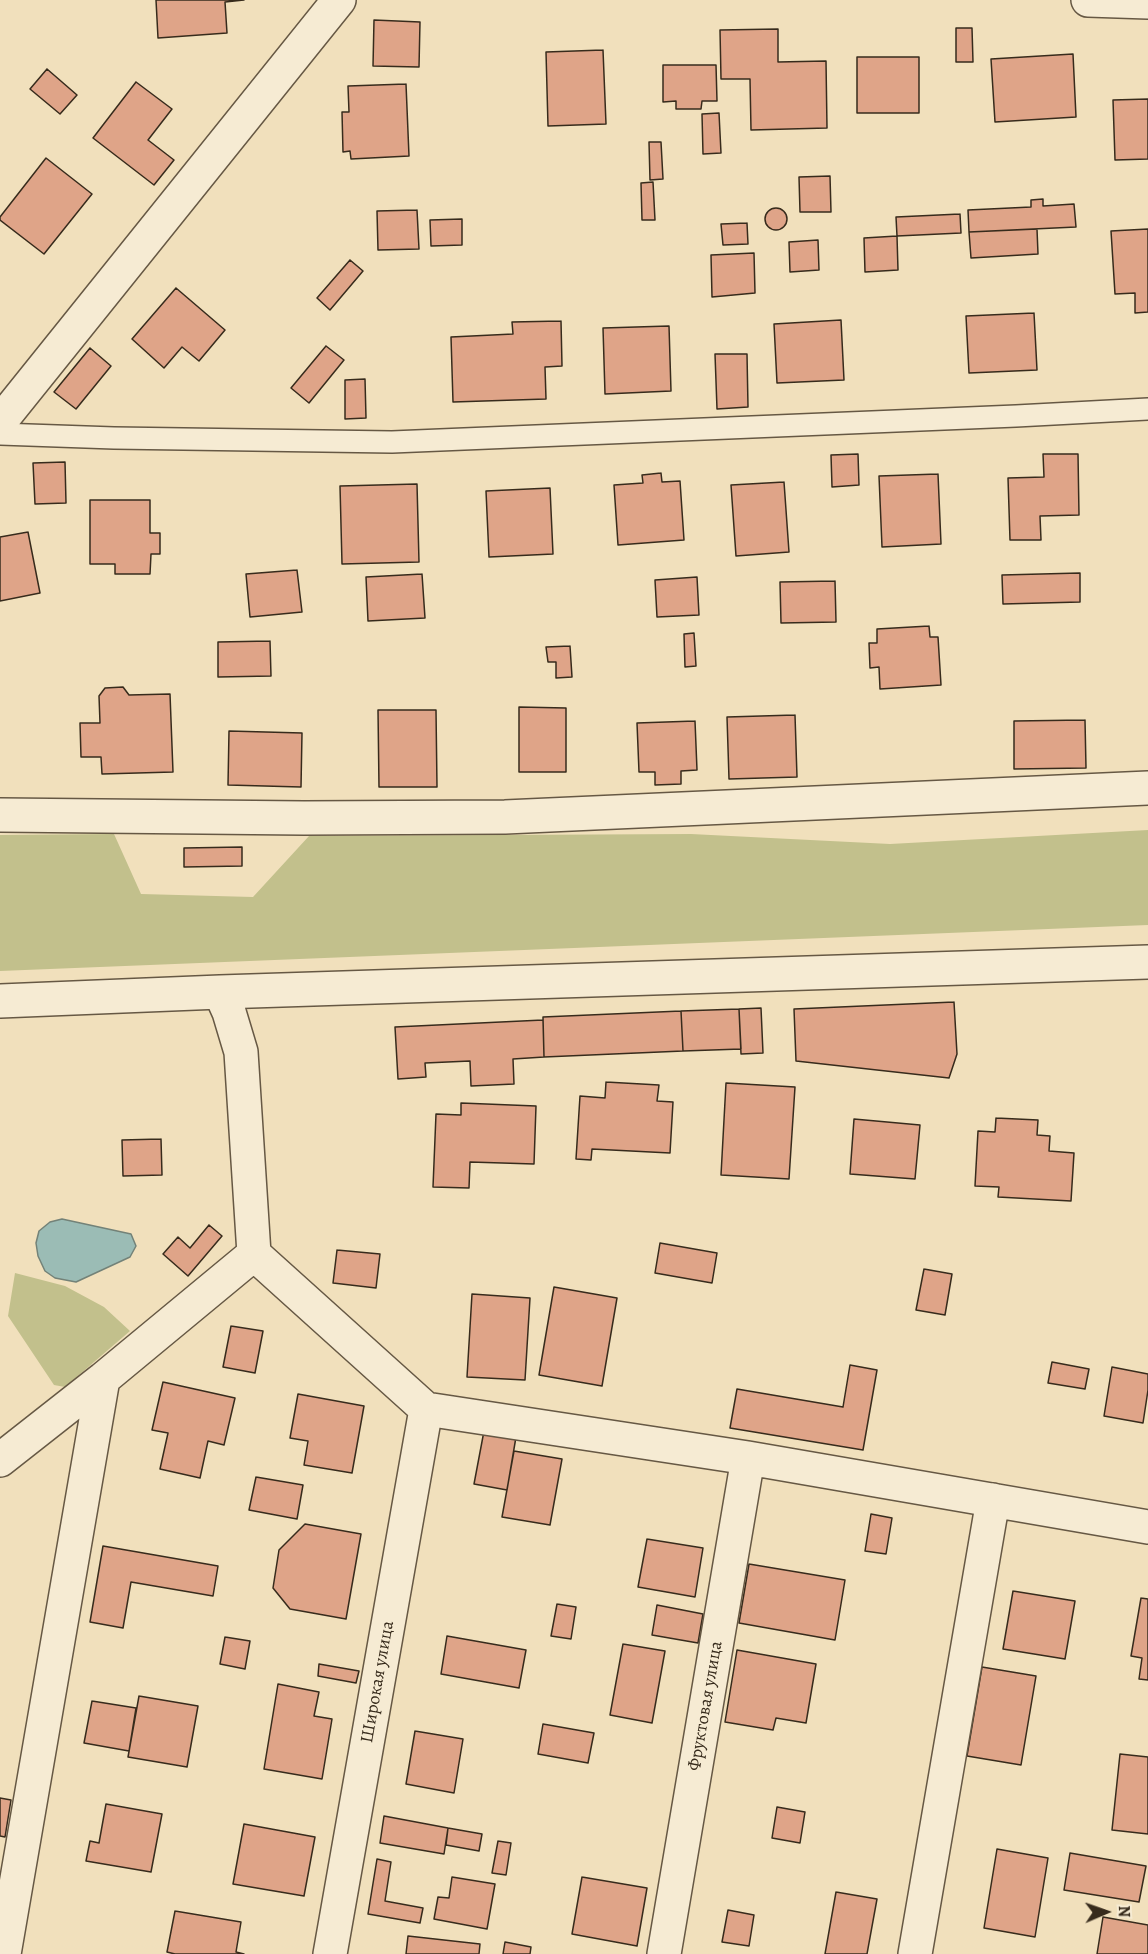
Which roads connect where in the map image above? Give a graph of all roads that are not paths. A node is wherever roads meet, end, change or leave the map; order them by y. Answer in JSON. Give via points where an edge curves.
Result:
{"nodes":[{"id":1,"x":339,"y":0,"type":"edge"},
{"id":2,"x":1088,"y":0,"type":"edge"},
{"id":3,"x":1148,"y":2,"type":"edge"},
{"id":4,"x":1148,"y":409,"type":"edge"},
{"id":5,"x":0,"y":422,"type":"edge"},
{"id":6,"x":0,"y":434,"type":"edge"},
{"id":7,"x":1148,"y":788,"type":"edge"},
{"id":8,"x":0,"y":815,"type":"edge"},
{"id":9,"x":1148,"y":962,"type":"edge"},
{"id":10,"x":220,"y":992,"type":"junction"},
{"id":11,"x":0,"y":1002,"type":"edge"},
{"id":12,"x":254,"y":1254,"type":"junction"},
{"id":13,"x":103,"y":1379,"type":"junction"},
{"id":14,"x":426,"y":1409,"type":"junction"},
{"id":15,"x":748,"y":1458,"type":"junction"},
{"id":16,"x":0,"y":1460,"type":"edge"},
{"id":17,"x":993,"y":1500,"type":"junction"},
{"id":18,"x":1148,"y":1527,"type":"edge"},
{"id":19,"x":4,"y":1954,"type":"edge"},
{"id":20,"x":330,"y":1954,"type":"edge"},
{"id":21,"x":664,"y":1954,"type":"edge"},
{"id":22,"x":915,"y":1954,"type":"edge"}],
"edges":[{"from":1,"to":5,"type":"street"},
{"from":2,"to":3,"type":"street"},
{"from":4,"to":6,"type":"lane","via":[[392,442]]},
{"from":7,"to":8,"type":"street","via":[[505,817]]},
{"from":9,"to":10,"type":"street"},
{"from":10,"to":11,"type":"street"},
{"from":10,"to":12,"type":"street","via":[[241,1052]]},
{"from":12,"to":13,"type":"street"},
{"from":12,"to":14,"type":"street"},
{"from":13,"to":16,"type":"street"},
{"from":13,"to":19,"type":"street"},
{"from":14,"to":15,"type":"street"},
{"from":14,"to":20,"type":"street","name":"Широкая улица"},
{"from":15,"to":17,"type":"street"},
{"from":15,"to":21,"type":"street","name":"Фруктовая улица"},
{"from":17,"to":18,"type":"street"},
{"from":17,"to":22,"type":"street"}]}
